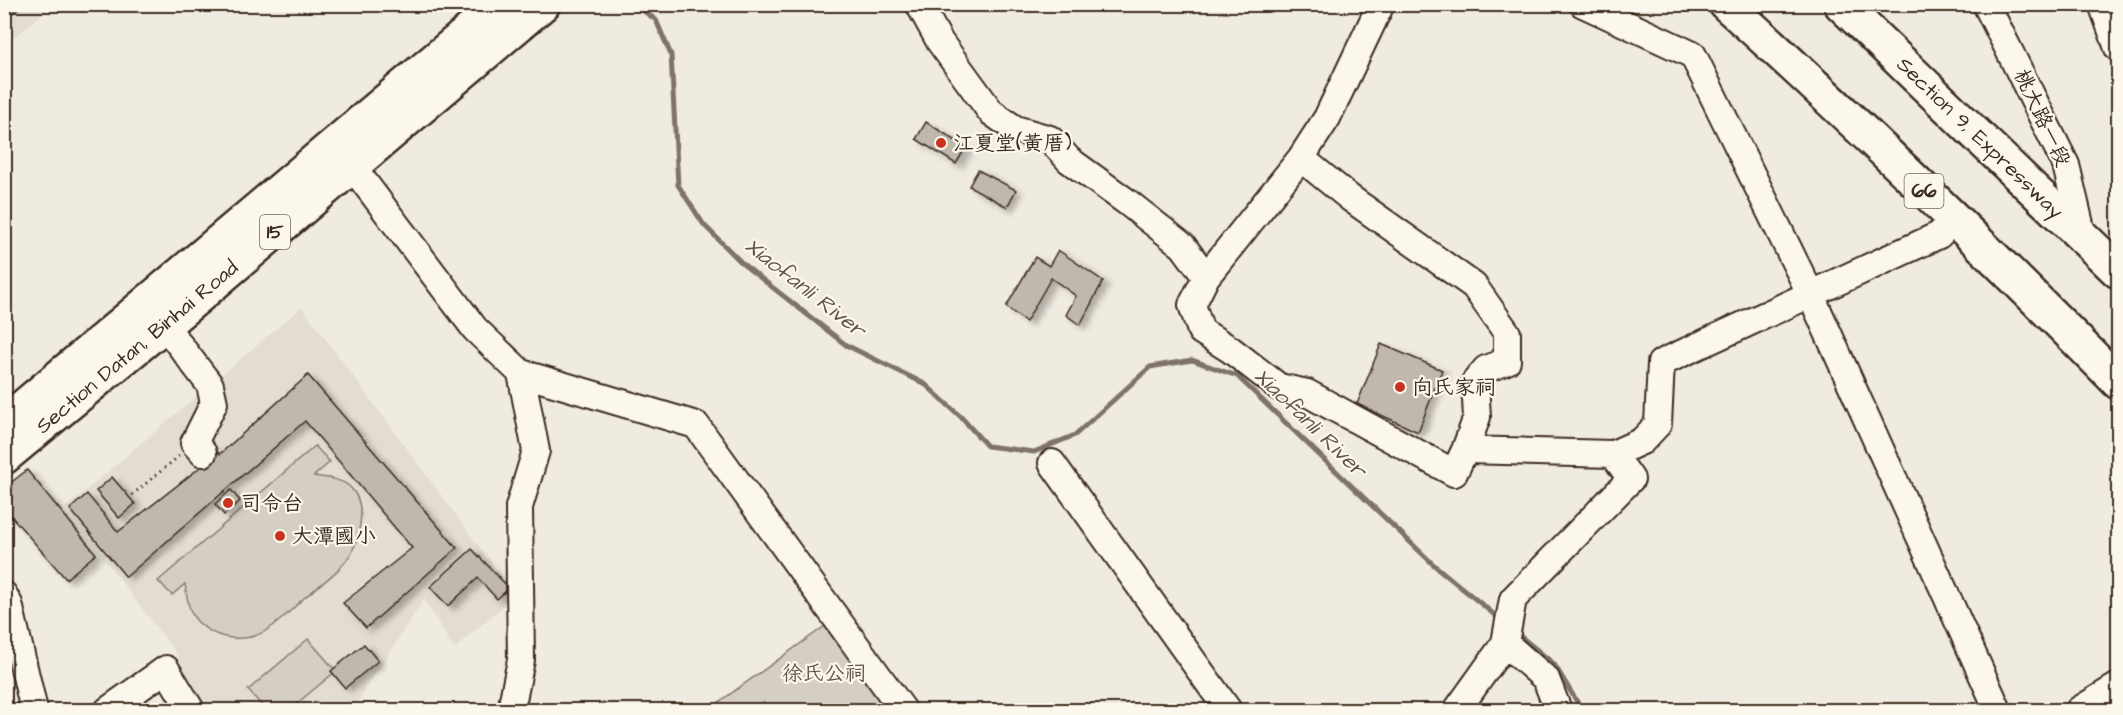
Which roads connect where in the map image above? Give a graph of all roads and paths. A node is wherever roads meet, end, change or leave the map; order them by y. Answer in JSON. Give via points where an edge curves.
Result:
{"nodes":[{"id":1,"x":543,"y":4,"type":"edge"},
{"id":2,"x":919,"y":4,"type":"edge"},
{"id":3,"x":1381,"y":4,"type":"edge"},
{"id":4,"x":1583,"y":4,"type":"edge"},
{"id":5,"x":1726,"y":4,"type":"edge"},
{"id":6,"x":1841,"y":4,"type":"edge"},
{"id":7,"x":1986,"y":4,"type":"edge"},
{"id":8,"x":2102,"y":4,"type":"edge"},
{"id":9,"x":491,"y":16,"type":"edge"},
{"id":10,"x":2118,"y":48,"type":"edge"},
{"id":11,"x":1301,"y":158,"type":"junction"},
{"id":12,"x":352,"y":166,"type":"junction"},
{"id":13,"x":1954,"y":220,"type":"junction"},
{"id":14,"x":2083,"y":237,"type":"junction"},
{"id":15,"x":2118,"y":271,"type":"edge"},
{"id":16,"x":1206,"y":277,"type":"junction"},
{"id":17,"x":1810,"y":293,"type":"junction"},
{"id":18,"x":156,"y":314,"type":"junction"},
{"id":19,"x":520,"y":373,"type":"junction"},
{"id":20,"x":2118,"y":382,"type":"edge"},
{"id":21,"x":4,"y":423,"type":"edge"},
{"id":22,"x":199,"y":448,"type":"joint"},
{"id":23,"x":1465,"y":450,"type":"junction"},
{"id":24,"x":1613,"y":454,"type":"junction"},
{"id":25,"x":4,"y":457,"type":"edge"},
{"id":26,"x":1052,"y":463,"type":"dead end"},
{"id":27,"x":132,"y":495,"type":"dead end"},
{"id":28,"x":4,"y":595,"type":"edge"},
{"id":29,"x":1505,"y":643,"type":"junction"},
{"id":30,"x":2118,"y":686,"type":"edge"},
{"id":31,"x":34,"y":711,"type":"edge"},
{"id":32,"x":108,"y":711,"type":"edge"},
{"id":33,"x":191,"y":711,"type":"edge"},
{"id":34,"x":511,"y":711,"type":"edge"},
{"id":35,"x":903,"y":711,"type":"edge"},
{"id":36,"x":1228,"y":711,"type":"edge"},
{"id":37,"x":1457,"y":711,"type":"edge"},
{"id":38,"x":1558,"y":711,"type":"edge"},
{"id":39,"x":1998,"y":711,"type":"edge"},
{"id":40,"x":2079,"y":711,"type":"edge"}],
"edges":[{"from":1,"to":9,"type":"main road","name":"Section Datan, Binhai Road","number":"15"},
{"from":2,"to":16,"type":"street","via":[[940,42],[991,112],[1015,129],[1050,139],[1069,160],[1183,246]]},
{"from":3,"to":11,"type":"street","via":[[1327,118]]},
{"from":4,"to":17,"type":"street","via":[[1693,55]]},
{"from":5,"to":13,"type":"main road","number":"66"},
{"from":6,"to":14,"type":"main road","name":"Section 9, Expressway"},
{"from":7,"to":14,"type":"street","name":"桃大路一段","via":[[2066,165]]},
{"from":8,"to":10,"type":"street"},
{"from":9,"to":12,"type":"main road","name":"Section Datan, Binhai Road","number":"15"},
{"from":9,"to":18,"type":"main road","name":"Section Datan, Binhai Road","number":"15"},
{"from":11,"to":16,"type":"street"},
{"from":11,"to":23,"type":"street","via":[[1350,198],[1474,286],[1507,333],[1507,361],[1486,369],[1476,382],[1477,417]]},
{"from":12,"to":18,"type":"main road","name":"Section Datan, Binhai Road","number":"15"},
{"from":12,"to":19,"type":"street","via":[[475,329]]},
{"from":13,"to":17,"type":"street","via":[[1939,235]]},
{"from":13,"to":20,"type":"main road","number":"66"},
{"from":14,"to":15,"type":"main road","name":"Section 9, Expressway"},
{"from":16,"to":23,"type":"street","via":[[1192,305],[1202,331],[1279,387],[1306,393],[1454,472]]},
{"from":17,"to":24,"type":"street","via":[[1660,363],[1658,424],[1642,441]]},
{"from":17,"to":39,"type":"street"},
{"from":18,"to":21,"type":"main road","name":"Section Datan, Binhai Road","number":"15"},
{"from":18,"to":22,"type":"street","via":[[210,385],[214,403]]},
{"from":18,"to":25,"type":"main road","name":"Section Datan, Binhai Road","number":"15"},
{"from":19,"to":34,"type":"street","via":[[536,451],[519,507],[522,660]]},
{"from":19,"to":35,"type":"street","via":[[696,425]]},
{"from":22,"to":27,"type":"path"},
{"from":23,"to":24,"type":"street"},
{"from":24,"to":29,"type":"street","via":[[1631,479],[1513,599]]},
{"from":26,"to":36,"type":"street"},
{"from":28,"to":31,"type":"street"},
{"from":29,"to":37,"type":"street"},
{"from":29,"to":38,"type":"street","via":[[1546,679]]},
{"from":30,"to":40,"type":"street"},
{"from":32,"to":33,"type":"street","via":[[166,669]]}]}
